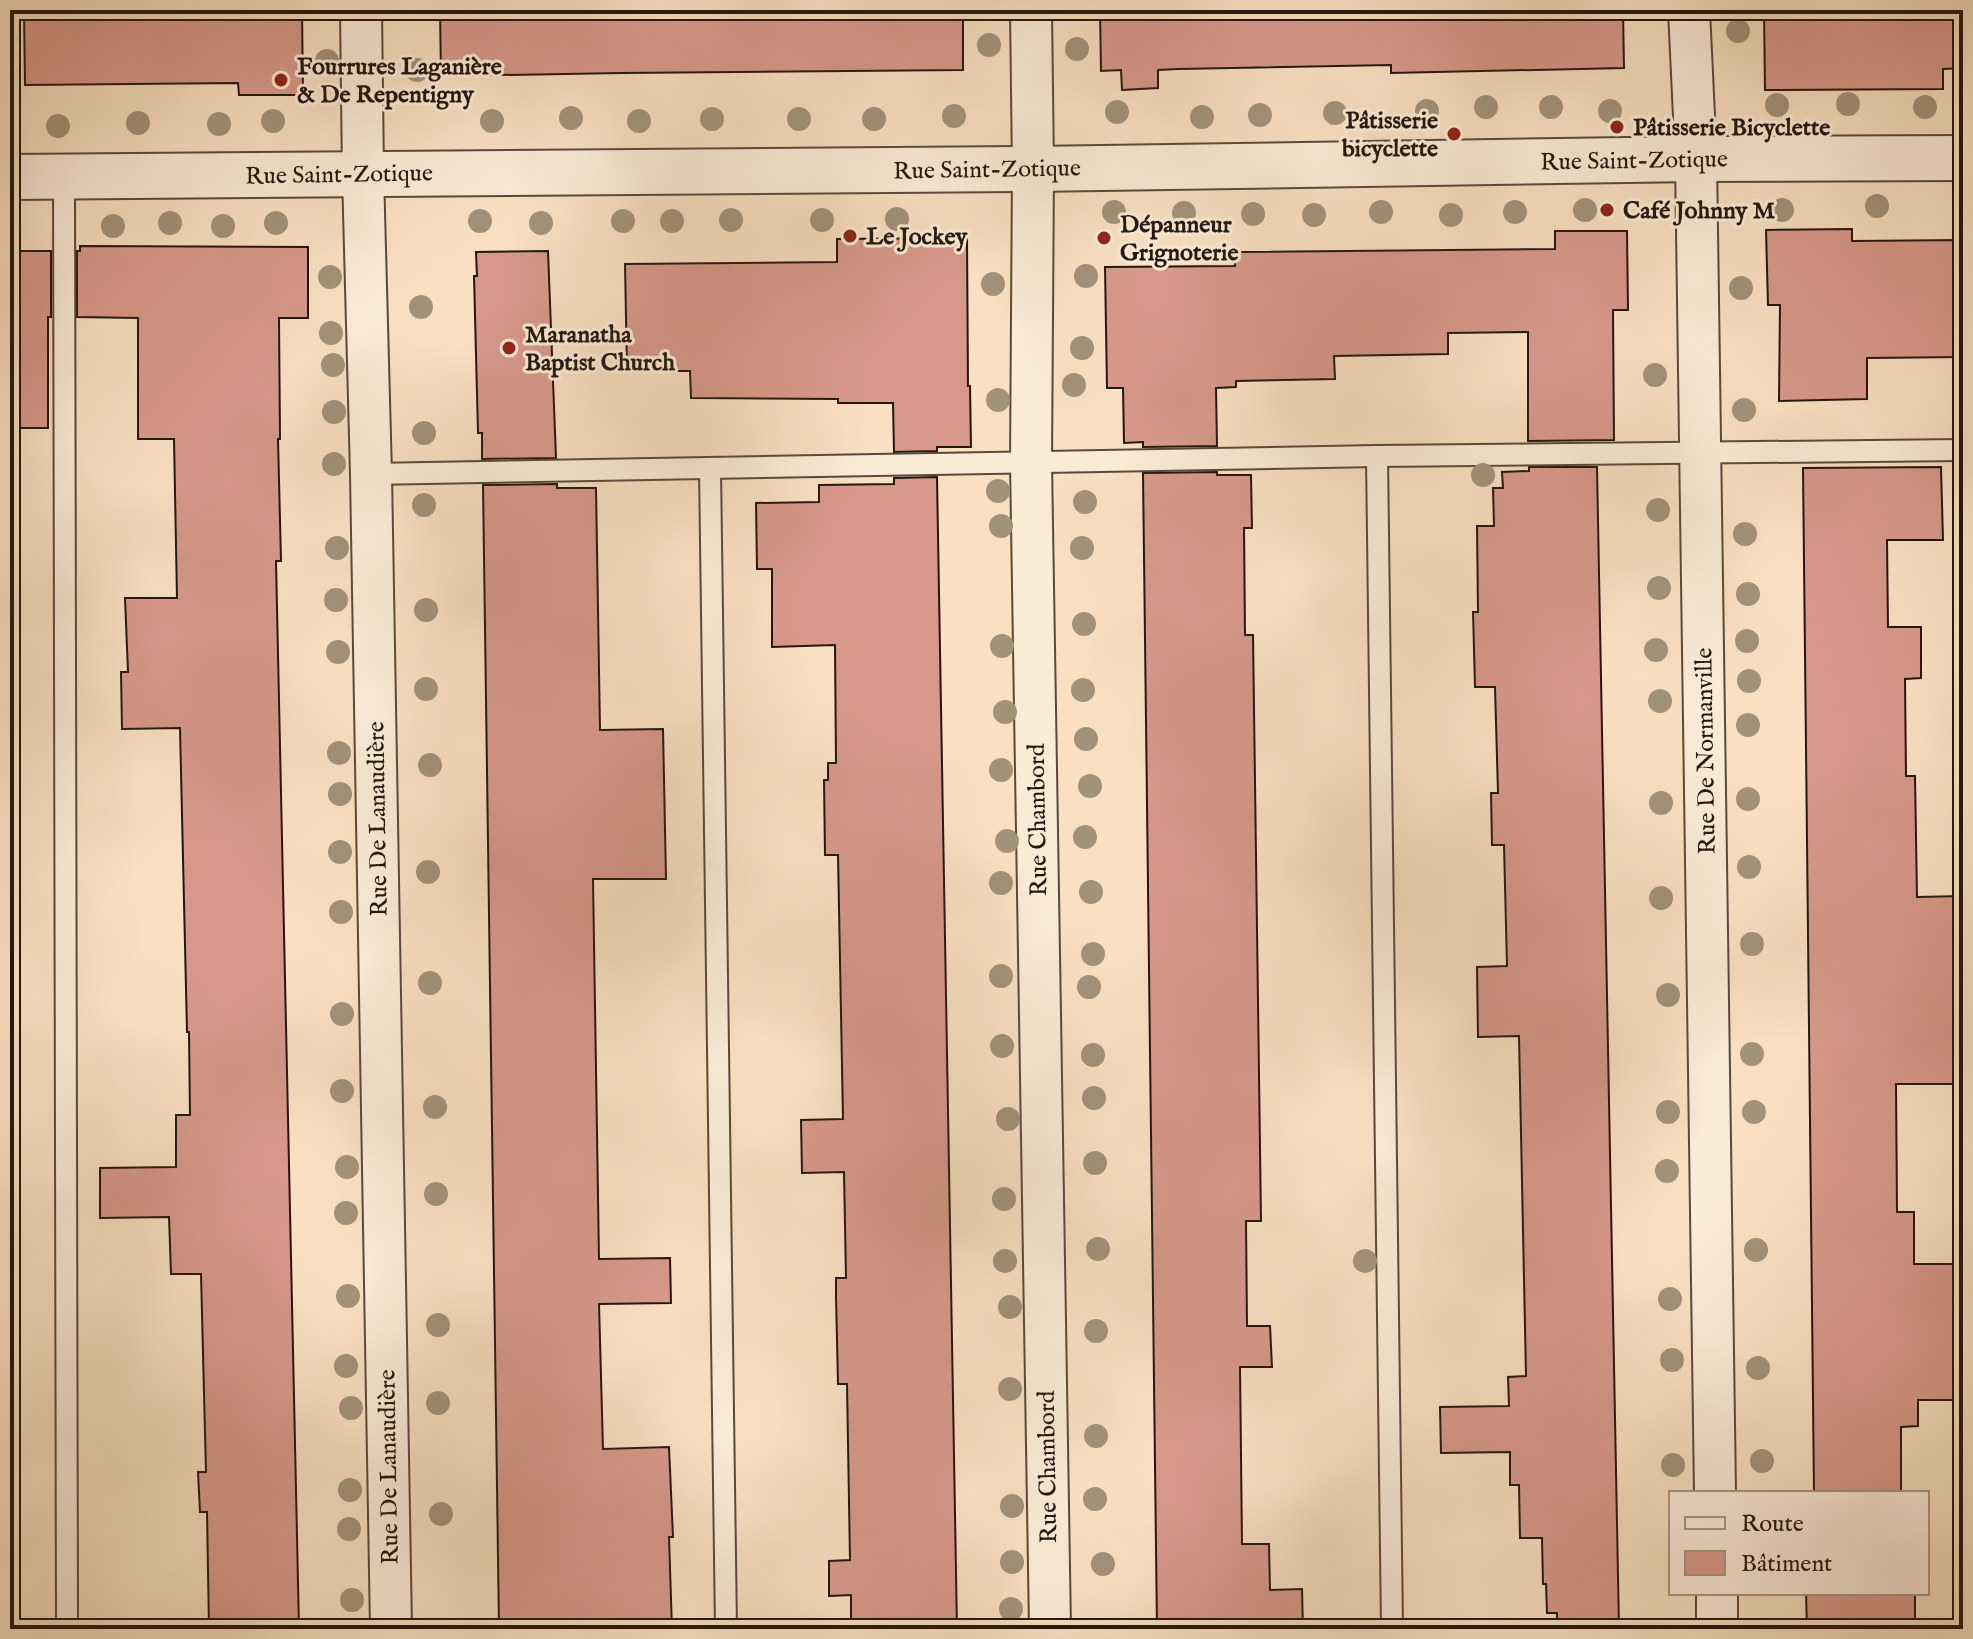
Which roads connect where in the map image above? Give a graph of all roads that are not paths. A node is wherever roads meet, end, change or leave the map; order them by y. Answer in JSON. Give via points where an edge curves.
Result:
{"nodes":[{"id":1,"x":361,"y":10,"type":"edge"},
{"id":2,"x":1031,"y":10,"type":"edge"},
{"id":3,"x":1689,"y":10,"type":"edge"},
{"id":4,"x":1963,"y":158,"type":"edge"},
{"id":5,"x":1696,"y":159,"type":"junction"},
{"id":6,"x":1033,"y":169,"type":"junction"},
{"id":7,"x":363,"y":174,"type":"junction"},
{"id":8,"x":10,"y":177,"type":"edge"},
{"id":9,"x":64,"y":177,"type":"junction"},
{"id":10,"x":1963,"y":450,"type":"edge"},
{"id":11,"x":1700,"y":452,"type":"junction"},
{"id":12,"x":1377,"y":456,"type":"junction"},
{"id":13,"x":1031,"y":463,"type":"junction"},
{"id":14,"x":710,"y":468,"type":"junction"},
{"id":15,"x":371,"y":474,"type":"junction"},
{"id":16,"x":1715,"y":1491,"type":"edge"},
{"id":17,"x":1717,"y":1595,"type":"edge"},
{"id":18,"x":67,"y":1629,"type":"edge"},
{"id":19,"x":391,"y":1629,"type":"edge"},
{"id":20,"x":726,"y":1629,"type":"edge"},
{"id":21,"x":1050,"y":1629,"type":"edge"},
{"id":22,"x":1392,"y":1629,"type":"edge"},
{"id":23,"x":1717,"y":1629,"type":"edge"}],
"edges":[{"from":1,"to":7,"type":"street","name":"Rue De Lanaudière"},
{"from":2,"to":6,"type":"street","name":"Rue Chambord"},
{"from":3,"to":5,"type":"street","name":"Rue De Normanville"},
{"from":4,"to":5,"type":"street","name":"Rue Saint-Zotique"},
{"from":5,"to":6,"type":"street","name":"Rue Saint-Zotique"},
{"from":5,"to":11,"type":"street","name":"Rue De Normanville"},
{"from":6,"to":7,"type":"street","name":"Rue Saint-Zotique"},
{"from":6,"to":13,"type":"street","name":"Rue Chambord"},
{"from":7,"to":9,"type":"street","name":"Rue Saint-Zotique"},
{"from":7,"to":15,"type":"street","name":"Rue De Lanaudière"},
{"from":8,"to":9,"type":"street","name":"Rue Saint-Zotique"},
{"from":9,"to":18,"type":"lane"},
{"from":10,"to":11,"type":"lane"},
{"from":11,"to":12,"type":"lane"},
{"from":11,"to":16,"type":"street","name":"Rue De Normanville"},
{"from":12,"to":13,"type":"lane"},
{"from":12,"to":22,"type":"lane"},
{"from":13,"to":14,"type":"lane"},
{"from":13,"to":21,"type":"street","name":"Rue Chambord"},
{"from":14,"to":15,"type":"lane"},
{"from":14,"to":20,"type":"lane"},
{"from":15,"to":19,"type":"street","name":"Rue De Lanaudière"},
{"from":17,"to":23,"type":"street"}]}
